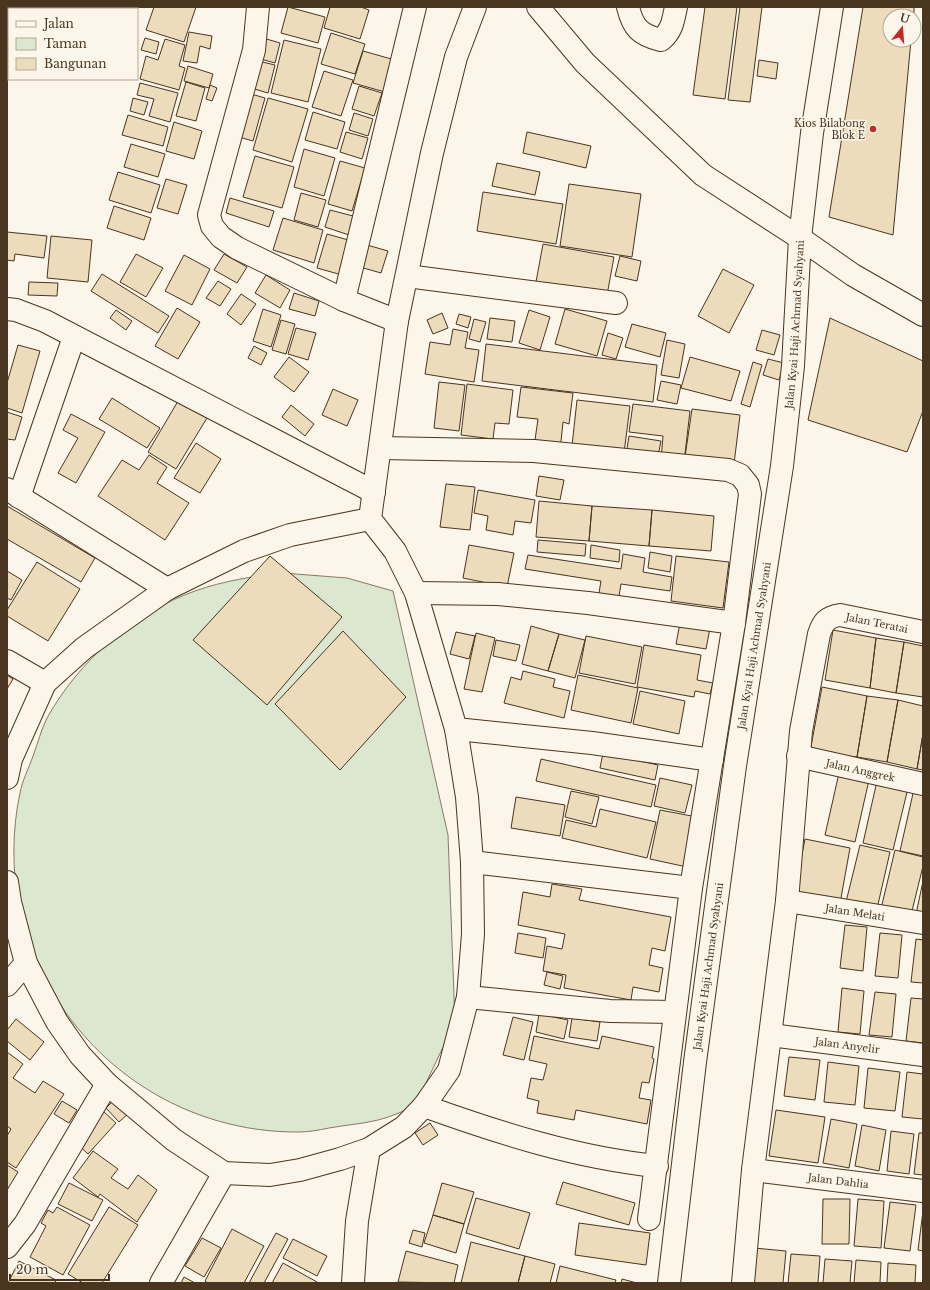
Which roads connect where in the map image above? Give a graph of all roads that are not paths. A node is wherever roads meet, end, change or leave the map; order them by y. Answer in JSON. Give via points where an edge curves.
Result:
{"nodes":[{"id":1,"x":258,"y":7,"type":"edge"},
{"id":2,"x":415,"y":7,"type":"edge"},
{"id":3,"x":475,"y":7,"type":"edge"},
{"id":4,"x":538,"y":7,"type":"edge"},
{"id":5,"x":628,"y":7,"type":"edge"},
{"id":6,"x":676,"y":7,"type":"edge"},
{"id":7,"x":832,"y":7,"type":"edge"},
{"id":8,"x":800,"y":238,"type":"junction"},
{"id":9,"x":407,"y":276,"type":"junction"},
{"id":10,"x":344,"y":300,"type":"junction"},
{"id":11,"x":616,"y":303,"type":"dead end"},
{"id":12,"x":7,"y":309,"type":"edge"},
{"id":13,"x":923,"y":315,"type":"edge"},
{"id":14,"x":397,"y":321,"type":"junction"},
{"id":15,"x":74,"y":336,"type":"junction"},
{"id":16,"x":381,"y":448,"type":"junction"},
{"id":17,"x":374,"y":492,"type":"junction"},
{"id":18,"x":13,"y":493,"type":"edge"},
{"id":19,"x":370,"y":519,"type":"junction"},
{"id":20,"x":167,"y":589,"type":"junction"},
{"id":21,"x":416,"y":593,"type":"junction"},
{"id":22,"x":734,"y":623,"type":"junction"},
{"id":23,"x":923,"y":632,"type":"edge"},
{"id":24,"x":7,"y":661,"type":"edge"},
{"id":25,"x":46,"y":683,"type":"junction"},
{"id":26,"x":456,"y":729,"type":"junction"},
{"id":27,"x":798,"y":756,"type":"junction"},
{"id":28,"x":712,"y":760,"type":"junction"},
{"id":29,"x":7,"y":778,"type":"edge"},
{"id":30,"x":923,"y":784,"type":"edge"},
{"id":31,"x":472,"y":862,"type":"junction"},
{"id":32,"x":7,"y":882,"type":"edge"},
{"id":33,"x":691,"y":888,"type":"junction"},
{"id":34,"x":787,"y":901,"type":"junction"},
{"id":35,"x":923,"y":923,"type":"edge"},
{"id":36,"x":13,"y":937,"type":"edge"},
{"id":37,"x":26,"y":963,"type":"junction"},
{"id":38,"x":7,"y":985,"type":"edge"},
{"id":39,"x":468,"y":997,"type":"junction"},
{"id":40,"x":675,"y":1012,"type":"junction"},
{"id":41,"x":771,"y":1035,"type":"junction"},
{"id":42,"x":923,"y":1055,"type":"edge"},
{"id":43,"x":107,"y":1084,"type":"junction"},
{"id":44,"x":424,"y":1106,"type":"junction"},
{"id":45,"x":369,"y":1149,"type":"junction"},
{"id":46,"x":657,"y":1166,"type":"junction"},
{"id":47,"x":753,"y":1170,"type":"junction"},
{"id":48,"x":224,"y":1173,"type":"junction"},
{"id":49,"x":923,"y":1192,"type":"edge"},
{"id":50,"x":649,"y":1219,"type":"dead end"},
{"id":51,"x":7,"y":1247,"type":"edge"},
{"id":52,"x":161,"y":1283,"type":"edge"},
{"id":53,"x":354,"y":1283,"type":"edge"},
{"id":54,"x":669,"y":1283,"type":"edge"},
{"id":55,"x":743,"y":1283,"type":"edge"}],
"edges":[{"from":1,"to":10,"type":"street","via":[[254,50],[209,215],[212,226],[237,248]]},
{"from":2,"to":10,"type":"street"},
{"from":3,"to":9,"type":"street","via":[[456,57],[432,153]]},
{"from":4,"to":8,"type":"street","via":[[585,63],[703,175]]},
{"from":5,"to":6,"type":"street","via":[[639,32],[649,38],[661,40],[673,26]]},
{"from":7,"to":8,"type":"street","name":"Jalan Kyai Haji Achmad Syahyani","via":[[812,133]]},
{"from":8,"to":13,"type":"street","via":[[853,275]]},
{"from":8,"to":54,"type":"street","name":"Jalan Kyai Haji Achmad Syahyani","via":[[793,366],[782,466],[735,766],[695,1062]]},
{"from":9,"to":11,"type":"street"},
{"from":9,"to":14,"type":"street"},
{"from":10,"to":14,"type":"street"},
{"from":12,"to":15,"type":"street","via":[[45,321]]},
{"from":14,"to":16,"type":"street"},
{"from":15,"to":17,"type":"street"},
{"from":15,"to":18,"type":"street"},
{"from":16,"to":17,"type":"street"},
{"from":16,"to":22,"type":"street","via":[[534,451],[728,470],[740,475],[748,485],[750,494]]},
{"from":17,"to":19,"type":"street"},
{"from":18,"to":20,"type":"street"},
{"from":19,"to":20,"type":"street","via":[[290,535],[244,551]]},
{"from":19,"to":21,"type":"street","via":[[395,552]]},
{"from":20,"to":25,"type":"street","via":[[84,648]]},
{"from":21,"to":22,"type":"street","via":[[498,594],[588,603]]},
{"from":21,"to":26,"type":"street"},
{"from":22,"to":28,"type":"street"},
{"from":23,"to":27,"type":"street","name":"Jalan Teratai","via":[[849,616],[830,617],[822,623]]},
{"from":24,"to":25,"type":"street"},
{"from":25,"to":29,"type":"street","via":[[11,759]]},
{"from":26,"to":28,"type":"street","via":[[592,743]]},
{"from":26,"to":31,"type":"street","via":[[467,797]]},
{"from":27,"to":30,"type":"street","name":"Jalan Anggrek"},
{"from":27,"to":34,"type":"street"},
{"from":28,"to":33,"type":"street"},
{"from":31,"to":33,"type":"street"},
{"from":31,"to":39,"type":"street","via":[[473,934]]},
{"from":32,"to":36,"type":"street"},
{"from":33,"to":40,"type":"street"},
{"from":34,"to":35,"type":"street","name":"Jalan Melati"},
{"from":34,"to":41,"type":"street"},
{"from":36,"to":37,"type":"street"},
{"from":37,"to":38,"type":"street"},
{"from":37,"to":43,"type":"street","via":[[57,1022],[80,1055]]},
{"from":39,"to":40,"type":"street","via":[[610,1011]]},
{"from":39,"to":44,"type":"street","via":[[449,1070]]},
{"from":40,"to":46,"type":"street"},
{"from":41,"to":42,"type":"street","name":"Jalan Anyelir"},
{"from":41,"to":47,"type":"street"},
{"from":43,"to":48,"type":"street","via":[[174,1140]]},
{"from":43,"to":51,"type":"street","via":[[25,1224]]},
{"from":44,"to":45,"type":"street","via":[[404,1127]]},
{"from":44,"to":46,"type":"street","via":[[486,1128],[581,1153]]},
{"from":45,"to":48,"type":"street","via":[[333,1161],[270,1176]]},
{"from":45,"to":53,"type":"street","via":[[357,1221]]},
{"from":46,"to":50,"type":"street"},
{"from":47,"to":49,"type":"street","name":"Jalan Dahlia"},
{"from":47,"to":55,"type":"street"},
{"from":48,"to":52,"type":"street"}]}
